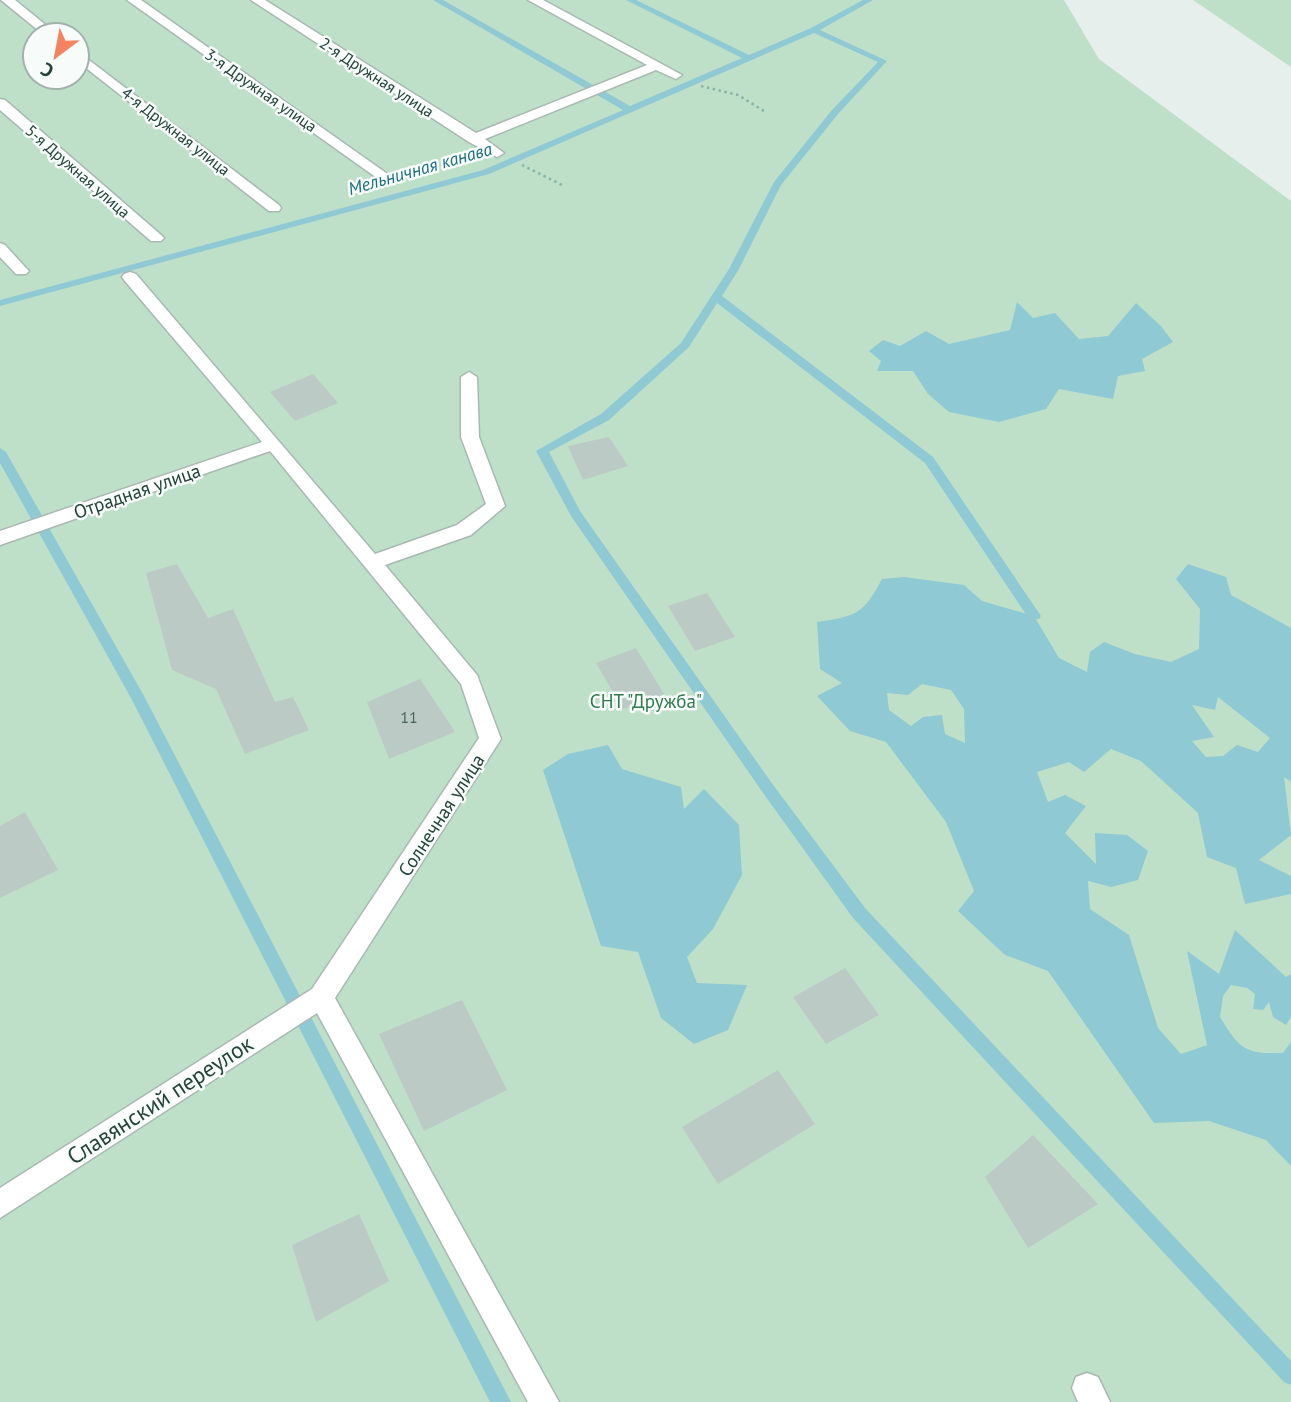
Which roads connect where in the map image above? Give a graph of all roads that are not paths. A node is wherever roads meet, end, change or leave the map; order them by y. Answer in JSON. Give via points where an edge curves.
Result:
{"nodes":[{"id":1,"x":7,"y":0,"type":"edge"},
{"id":2,"x":133,"y":0,"type":"edge"},
{"id":3,"x":257,"y":0,"type":"edge"},
{"id":4,"x":534,"y":0,"type":"edge"},
{"id":5,"x":34,"y":21,"type":"edge"},
{"id":6,"x":657,"y":65,"type":"junction"},
{"id":7,"x":91,"y":66,"type":"edge"},
{"id":8,"x":676,"y":75,"type":"road end"},
{"id":9,"x":0,"y":103,"type":"edge"},
{"id":10,"x":474,"y":139,"type":"junction"},
{"id":11,"x":498,"y":153,"type":"road end"},
{"id":12,"x":389,"y":180,"type":"dead end"},
{"id":13,"x":274,"y":208,"type":"dead end"},
{"id":14,"x":156,"y":238,"type":"dead end"},
{"id":15,"x":0,"y":248,"type":"edge"},
{"id":16,"x":21,"y":271,"type":"dead end"},
{"id":17,"x":130,"y":277,"type":"dead end"},
{"id":18,"x":468,"y":377,"type":"dead end"},
{"id":19,"x":274,"y":444,"type":"junction"},
{"id":20,"x":0,"y":538,"type":"edge"},
{"id":21,"x":372,"y":562,"type":"junction"},
{"id":22,"x":321,"y":997,"type":"junction"},
{"id":23,"x":0,"y":1204,"type":"edge"},
{"id":24,"x":544,"y":1402,"type":"edge"}],
"edges":[{"from":1,"to":5,"type":"lane"},
{"from":2,"to":12,"type":"lane","name":"3-я Дружная улица"},
{"from":3,"to":10,"type":"lane","name":"2-я Дружная улица"},
{"from":4,"to":6,"type":"lane"},
{"from":6,"to":8,"type":"lane"},
{"from":6,"to":10,"type":"lane"},
{"from":7,"to":13,"type":"lane","name":"4-я Дружная улица"},
{"from":9,"to":14,"type":"lane","name":"5-я Дружная улица"},
{"from":10,"to":11,"type":"lane","name":"2-я Дружная улица"},
{"from":15,"to":16,"type":"lane"},
{"from":17,"to":19,"type":"lane","name":"Солнечная улица"},
{"from":18,"to":21,"type":"lane","via":[[470,437],[496,506],[464,530]]},
{"from":19,"to":20,"type":"lane","name":"Отрадная улица"},
{"from":19,"to":21,"type":"lane","name":"Солнечная улица"},
{"from":21,"to":22,"type":"lane","name":"Солнечная улица","via":[[470,681],[490,739]]},
{"from":22,"to":23,"type":"lane","name":"Славянский переулок"},
{"from":22,"to":24,"type":"lane"}]}
